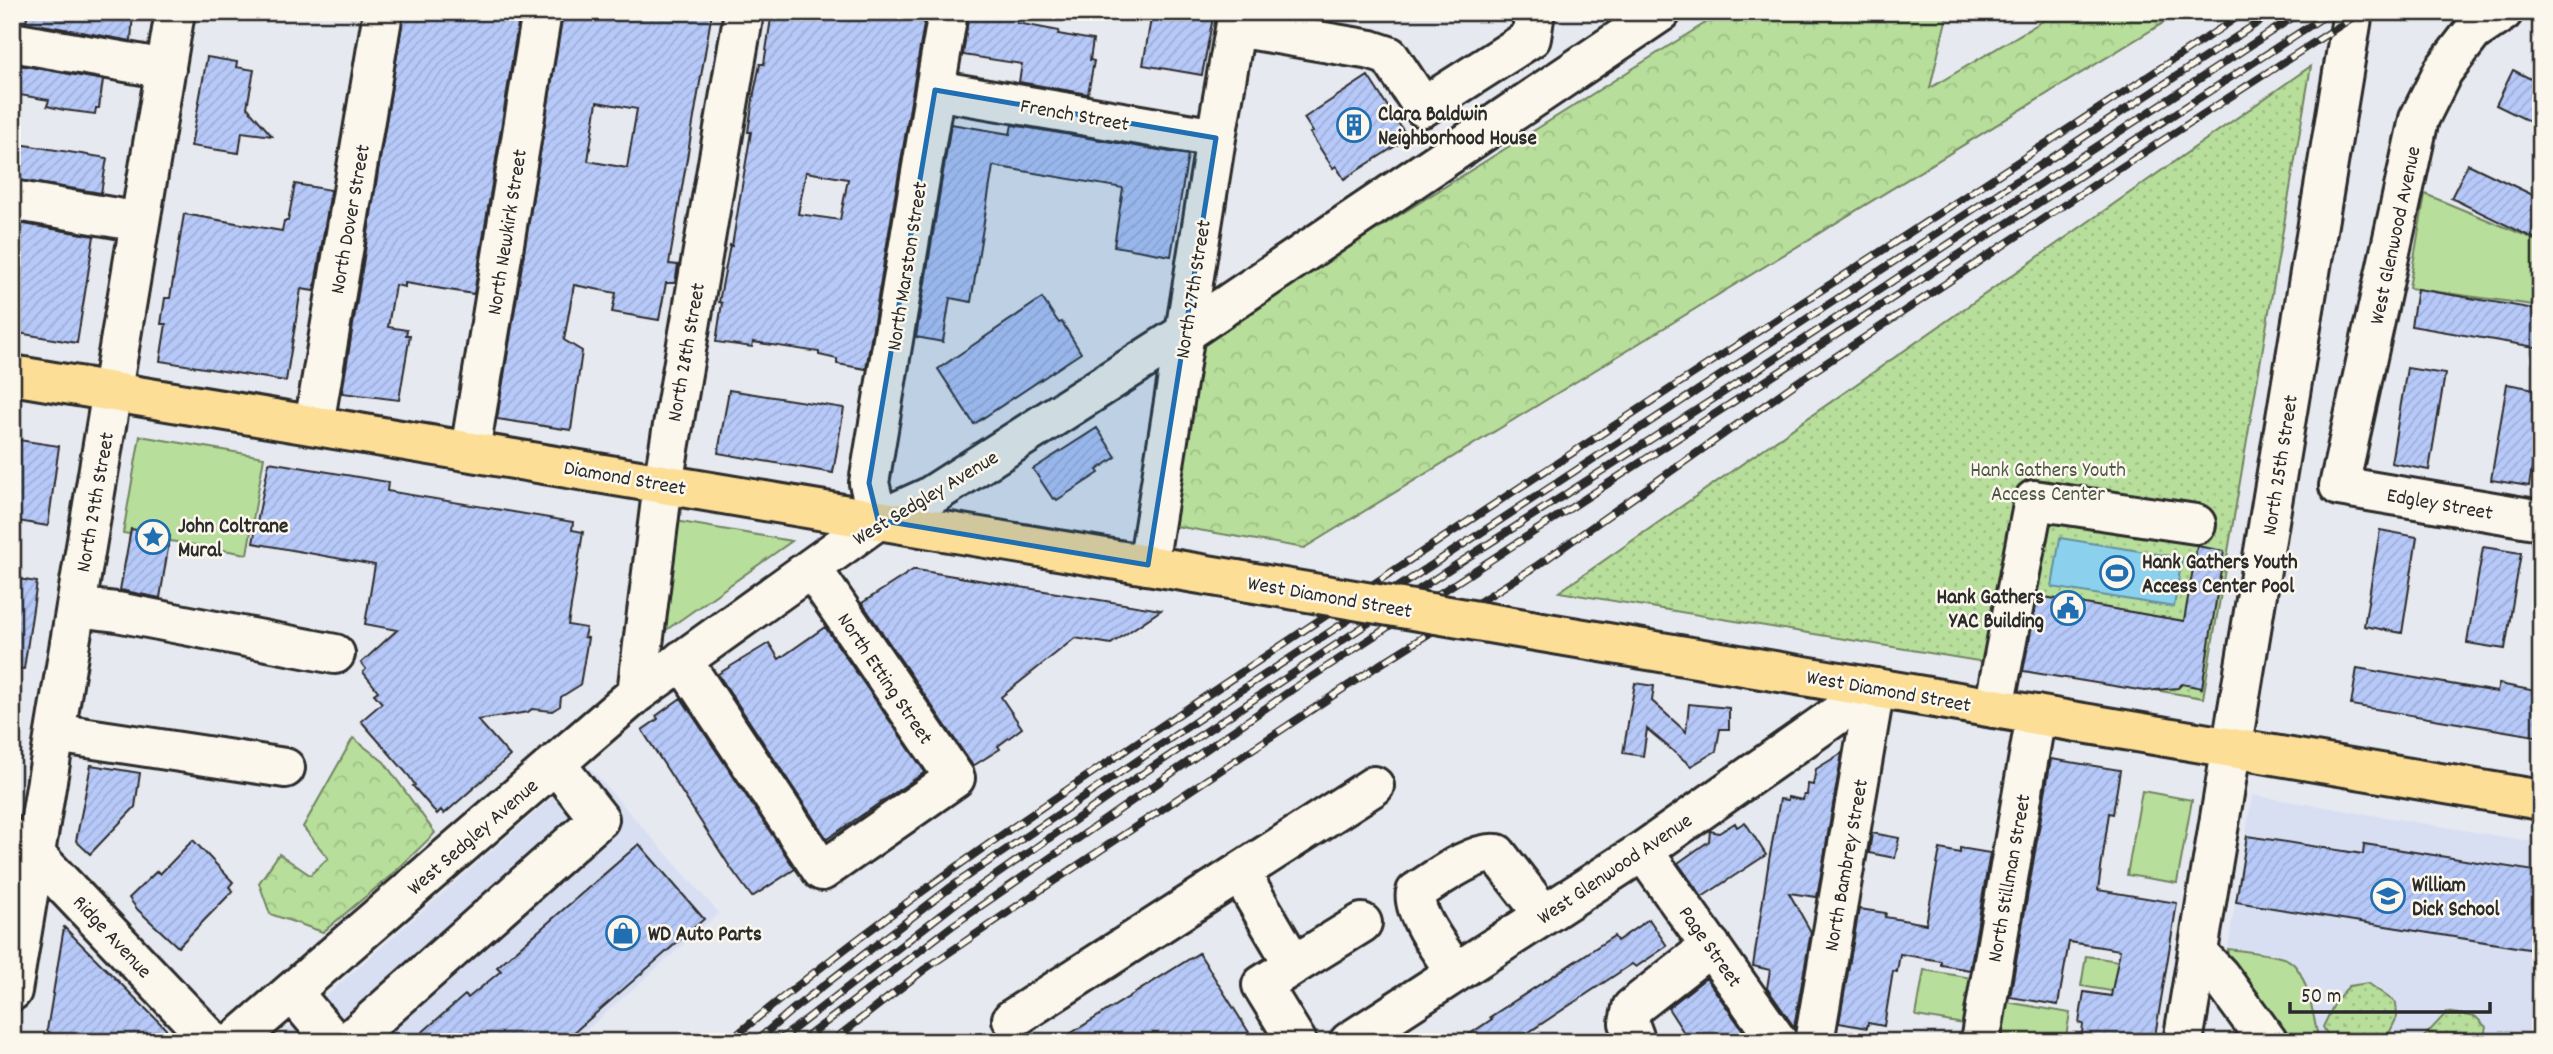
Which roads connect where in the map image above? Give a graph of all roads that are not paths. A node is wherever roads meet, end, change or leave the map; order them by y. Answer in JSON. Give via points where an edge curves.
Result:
{"nodes":[{"id":1,"x":176,"y":12,"type":"edge"},
{"id":2,"x":383,"y":12,"type":"edge"},
{"id":3,"x":542,"y":12,"type":"edge"},
{"id":4,"x":744,"y":12,"type":"edge"},
{"id":5,"x":948,"y":12,"type":"edge"},
{"id":6,"x":1535,"y":12,"type":"edge"},
{"id":7,"x":1661,"y":12,"type":"edge"},
{"id":8,"x":2353,"y":12,"type":"edge"},
{"id":9,"x":2503,"y":12,"type":"edge"},
{"id":10,"x":1237,"y":20,"type":"edge"},
{"id":11,"x":12,"y":42,"type":"edge"},
{"id":12,"x":166,"y":69,"type":"junction"},
{"id":13,"x":935,"y":90,"type":"junction"},
{"id":14,"x":1216,"y":138,"type":"junction"},
{"id":15,"x":12,"y":200,"type":"edge"},
{"id":16,"x":140,"y":222,"type":"junction"},
{"id":17,"x":1185,"y":333,"type":"junction"},
{"id":18,"x":12,"y":375,"type":"edge"},
{"id":19,"x":112,"y":392,"type":"junction"},
{"id":20,"x":314,"y":425,"type":"junction"},
{"id":21,"x":470,"y":452,"type":"junction"},
{"id":22,"x":663,"y":484,"type":"junction"},
{"id":23,"x":2339,"y":486,"type":"joint"},
{"id":24,"x":878,"y":520,"type":"junction"},
{"id":25,"x":2541,"y":520,"type":"edge"},
{"id":26,"x":2196,"y":524,"type":"dead end"},
{"id":27,"x":1148,"y":565,"type":"junction"},
{"id":28,"x":812,"y":569,"type":"junction"},
{"id":29,"x":1237,"y":580,"type":"joint"},
{"id":30,"x":76,"y":607,"type":"junction"},
{"id":31,"x":335,"y":654,"type":"dead end"},
{"id":32,"x":682,"y":660,"type":"junction"},
{"id":33,"x":1875,"y":688,"type":"junction"},
{"id":34,"x":637,"y":693,"type":"junction"},
{"id":35,"x":1994,"y":708,"type":"junction"},
{"id":36,"x":2036,"y":715,"type":"junction"},
{"id":37,"x":55,"y":733,"type":"junction"},
{"id":38,"x":2233,"y":748,"type":"junction"},
{"id":39,"x":555,"y":764,"type":"junction"},
{"id":40,"x":285,"y":768,"type":"dead end"},
{"id":41,"x":1374,"y":786,"type":"dead end"},
{"id":42,"x":2541,"y":800,"type":"edge"},
{"id":43,"x":23,"y":843,"type":"edge"},
{"id":44,"x":1643,"y":851,"type":"junction"},
{"id":45,"x":1240,"y":873,"type":"junction"},
{"id":46,"x":21,"y":892,"type":"edge"},
{"id":47,"x":1544,"y":915,"type":"junction"},
{"id":48,"x":1362,"y":923,"type":"dead end"},
{"id":49,"x":1711,"y":946,"type":"junction"},
{"id":50,"x":2198,"y":953,"type":"junction"},
{"id":51,"x":1294,"y":965,"type":"junction"},
{"id":52,"x":1456,"y":972,"type":"junction"},
{"id":53,"x":12,"y":991,"type":"edge"},
{"id":54,"x":292,"y":992,"type":"junction"},
{"id":55,"x":1012,"y":1019,"type":"dead end"},
{"id":56,"x":213,"y":1042,"type":"edge"},
{"id":57,"x":234,"y":1042,"type":"edge"},
{"id":58,"x":334,"y":1042,"type":"edge"},
{"id":59,"x":348,"y":1042,"type":"edge"},
{"id":60,"x":1297,"y":1042,"type":"edge"},
{"id":61,"x":1349,"y":1042,"type":"edge"},
{"id":62,"x":1636,"y":1042,"type":"edge"},
{"id":63,"x":1778,"y":1042,"type":"edge"},
{"id":64,"x":1814,"y":1042,"type":"edge"},
{"id":65,"x":1980,"y":1042,"type":"edge"},
{"id":66,"x":2183,"y":1042,"type":"edge"},
{"id":67,"x":2268,"y":1042,"type":"edge"}],
"edges":[{"from":1,"to":12,"type":"street","name":"North 29th Street"},
{"from":2,"to":20,"type":"street","name":"North Dover Street"},
{"from":3,"to":21,"type":"street","name":"North Newkirk Street"},
{"from":4,"to":22,"type":"street","name":"North 28th Street"},
{"from":5,"to":13,"type":"street","name":"North Marston Street"},
{"from":6,"to":10,"type":"street","via":[[1531,38],[1423,107],[1389,56]]},
{"from":7,"to":17,"type":"street","name":"West Sedgley Avenue"},
{"from":8,"to":38,"type":"street","name":"North 25th Street"},
{"from":9,"to":23,"type":"street","name":"West Glenwood Avenue","via":[[2473,32],[2458,51],[2419,119]]},
{"from":10,"to":14,"type":"street","name":"North 27th Street"},
{"from":11,"to":12,"type":"street"},
{"from":12,"to":16,"type":"street","name":"North 29th Street"},
{"from":13,"to":14,"type":"street","name":"French Street"},
{"from":13,"to":24,"type":"street","name":"North Marston Street","via":[[869,483]]},
{"from":14,"to":17,"type":"street","name":"North 27th Street"},
{"from":15,"to":16,"type":"street"},
{"from":16,"to":19,"type":"street","name":"North 29th Street"},
{"from":17,"to":24,"type":"street","name":"West Sedgley Avenue","via":[[929,497]]},
{"from":17,"to":27,"type":"street","name":"North 27th Street"},
{"from":18,"to":19,"type":"main road","name":"Diamond Street"},
{"from":19,"to":20,"type":"main road","name":"Diamond Street"},
{"from":19,"to":30,"type":"street","name":"North 29th Street"},
{"from":20,"to":21,"type":"main road","name":"Diamond Street"},
{"from":21,"to":22,"type":"main road","name":"Diamond Street"},
{"from":22,"to":24,"type":"main road","name":"Diamond Street"},
{"from":22,"to":34,"type":"street","name":"North 28th Street"},
{"from":23,"to":25,"type":"street","name":"Edgley Street"},
{"from":24,"to":27,"type":"main road","name":"Diamond Street"},
{"from":24,"to":28,"type":"street","name":"West Sedgley Avenue"},
{"from":26,"to":35,"type":"street","via":[[2034,500]]},
{"from":27,"to":29,"type":"main road","name":"Diamond Street"},
{"from":28,"to":32,"type":"street","name":"West Sedgley Avenue"},
{"from":28,"to":32,"type":"street","name":"North Etting Street","via":[[955,778],[822,871]]},
{"from":29,"to":33,"type":"main road","name":"West Diamond Street","bridge":true},
{"from":30,"to":31,"type":"street"},
{"from":30,"to":37,"type":"street","name":"North 29th Street"},
{"from":32,"to":34,"type":"street","name":"West Sedgley Avenue"},
{"from":33,"to":35,"type":"main road","name":"West Diamond Street"},
{"from":33,"to":44,"type":"street","name":"West Glenwood Avenue"},
{"from":33,"to":64,"type":"street","name":"North Bambrey Street"},
{"from":34,"to":39,"type":"street","name":"West Sedgley Avenue"},
{"from":35,"to":36,"type":"main road","name":"West Diamond Street"},
{"from":36,"to":38,"type":"main road","name":"West Diamond Street"},
{"from":36,"to":65,"type":"street","name":"North Stillman Street"},
{"from":37,"to":40,"type":"street"},
{"from":37,"to":43,"type":"street","name":"North 29th Street"},
{"from":38,"to":42,"type":"main road","name":"West Diamond Street"},
{"from":38,"to":50,"type":"street","name":"North 25th Street"},
{"from":39,"to":54,"type":"street","name":"West Sedgley Avenue"},
{"from":39,"to":59,"type":"street","via":[[600,819]]},
{"from":41,"to":45,"type":"street"},
{"from":43,"to":46,"type":"street","name":"North 29th Street"},
{"from":43,"to":56,"type":"street","name":"Ridge Avenue"},
{"from":44,"to":47,"type":"street","name":"West Glenwood Avenue"},
{"from":44,"to":49,"type":"street","name":"Page Street"},
{"from":45,"to":51,"type":"street"},
{"from":45,"to":55,"type":"street"},
{"from":46,"to":53,"type":"street","name":"North 29th Street"},
{"from":47,"to":52,"type":"street","name":"West Glenwood Avenue"},
{"from":47,"to":52,"type":"street","via":[[1497,854],[1490,852],[1416,892],[1428,930]]},
{"from":48,"to":51,"type":"street"},
{"from":49,"to":62,"type":"street","via":[[1632,1008],[1629,1023]]},
{"from":49,"to":63,"type":"street","name":"Page Street"},
{"from":50,"to":66,"type":"street","name":"North 25th Street"},
{"from":50,"to":67,"type":"street"},
{"from":51,"to":60,"type":"street","via":[[1262,985]]},
{"from":52,"to":61,"type":"street","name":"West Glenwood Avenue"},
{"from":54,"to":57,"type":"street","name":"West Sedgley Avenue"},
{"from":54,"to":58,"type":"street"}]}
